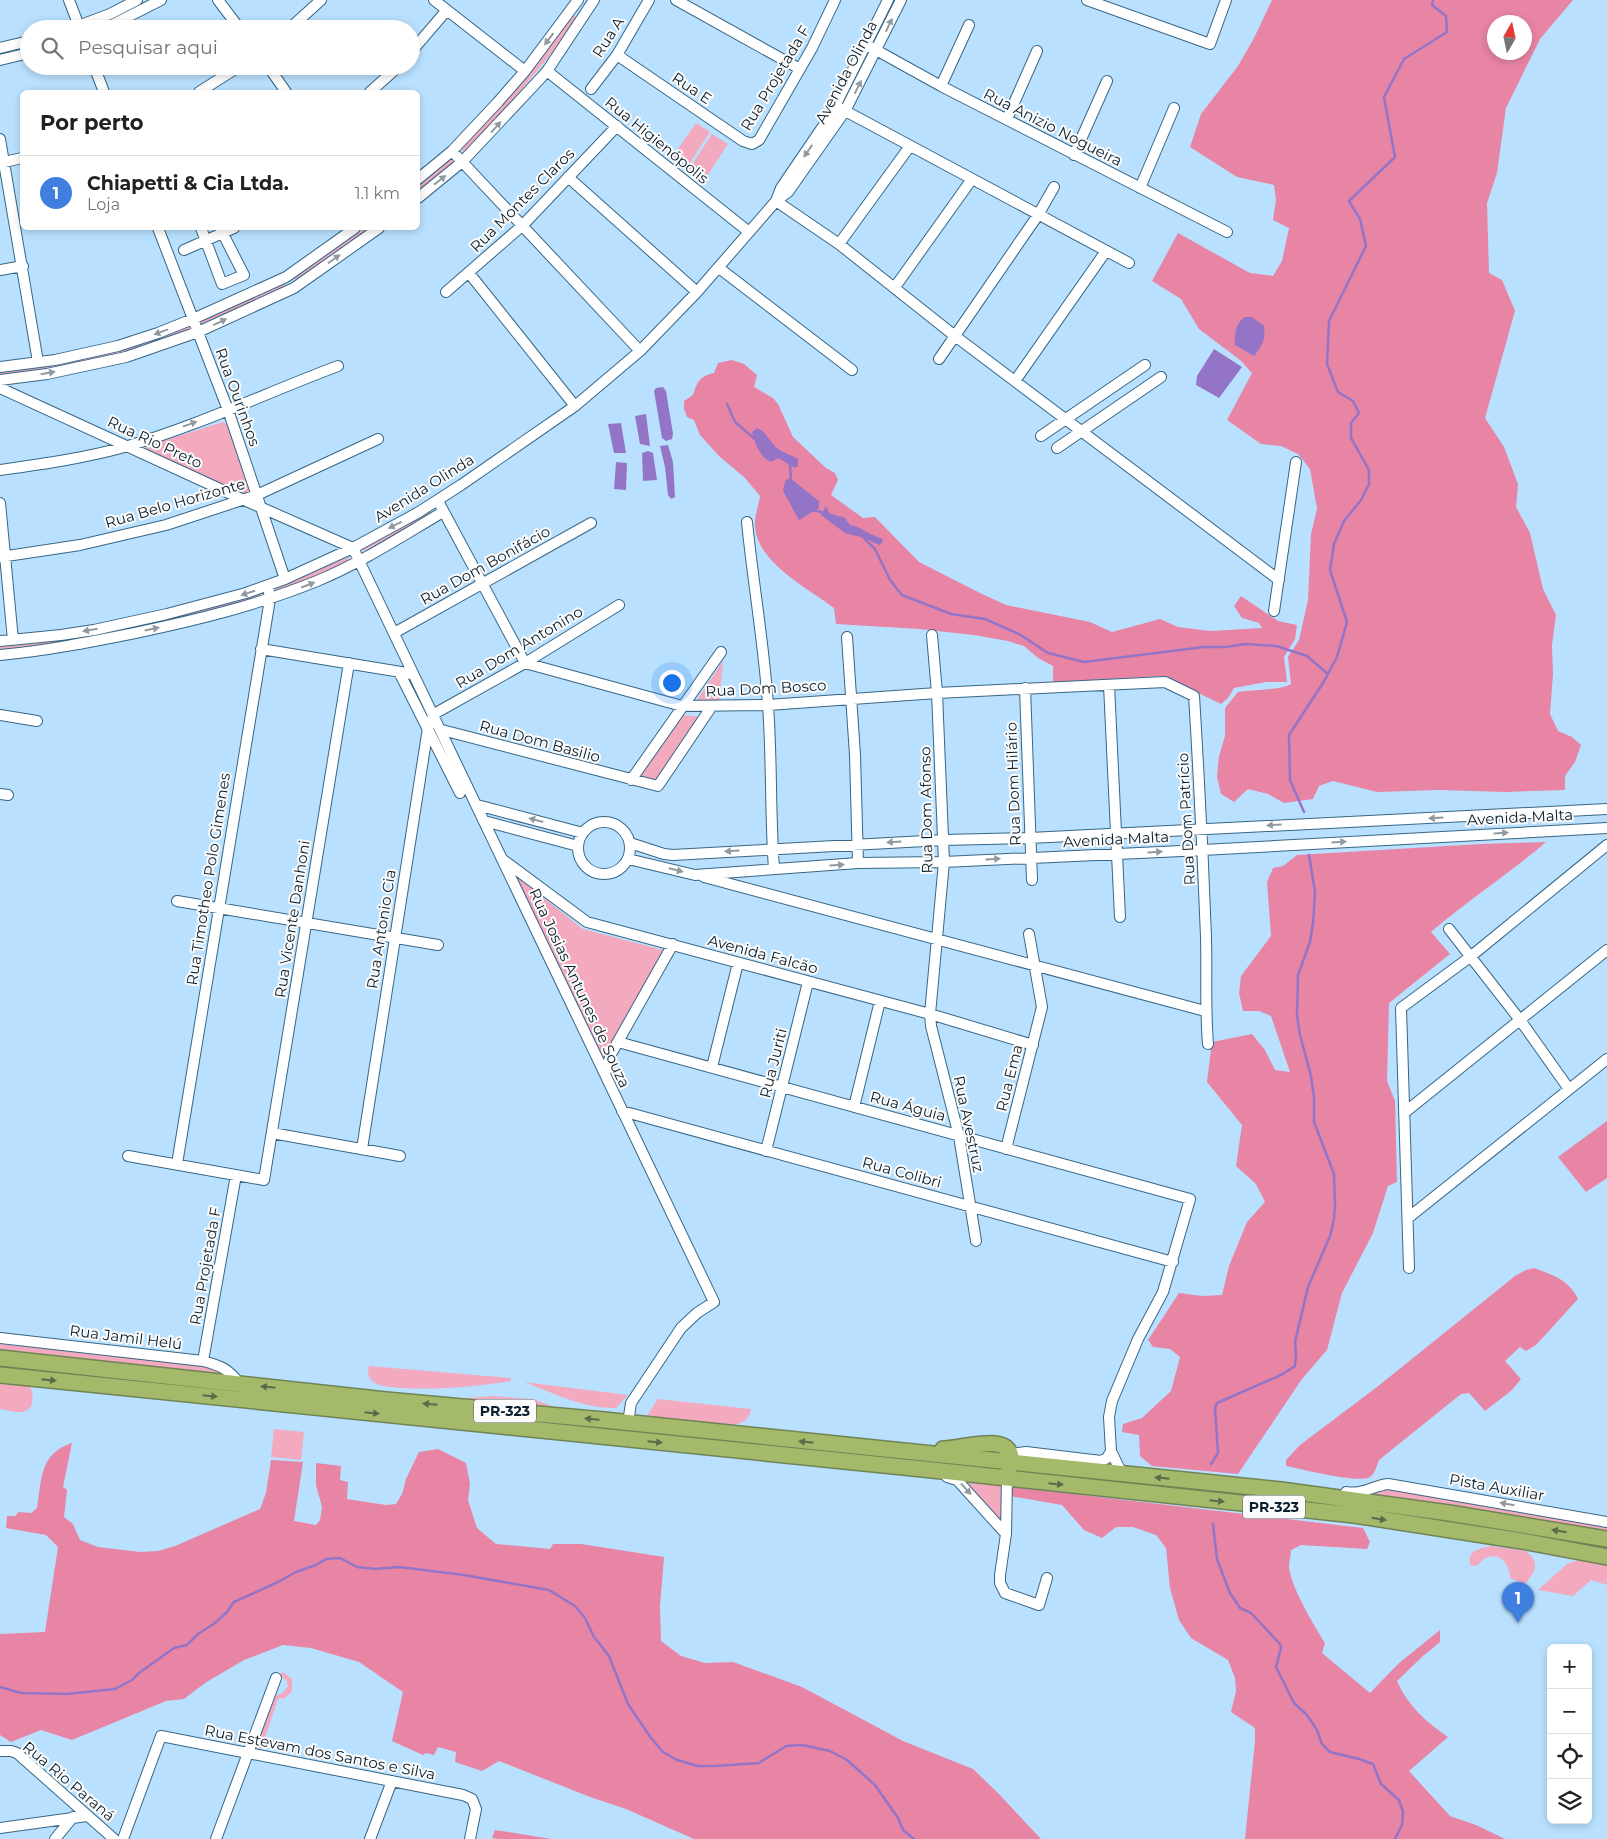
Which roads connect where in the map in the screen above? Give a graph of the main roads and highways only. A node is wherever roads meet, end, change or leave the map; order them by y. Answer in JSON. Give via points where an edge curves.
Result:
{"nodes":[{"id":1,"x":0,"y":1358,"type":"edge"},
{"id":2,"x":0,"y":1375,"type":"edge"},
{"id":3,"x":1009,"y":1466,"type":"junction"},
{"id":4,"x":1607,"y":1539,"type":"edge"},
{"id":5,"x":1607,"y":1555,"type":"edge"}],
"edges":[{"from":3,"to":1,"type":"highway","number":"PR-323","one_way":true,"via":[[1005,1445],[1000,1443],[953,1449],[826,1444]]},
{"from":2,"to":3,"type":"highway","number":"PR-323","one_way":true,"via":[[923,1469],[1004,1471]]},
{"from":4,"to":3,"type":"highway","number":"PR-323","one_way":true,"via":[[1281,1490]]},
{"from":3,"to":5,"type":"highway","number":"PR-323","one_way":true}]}
